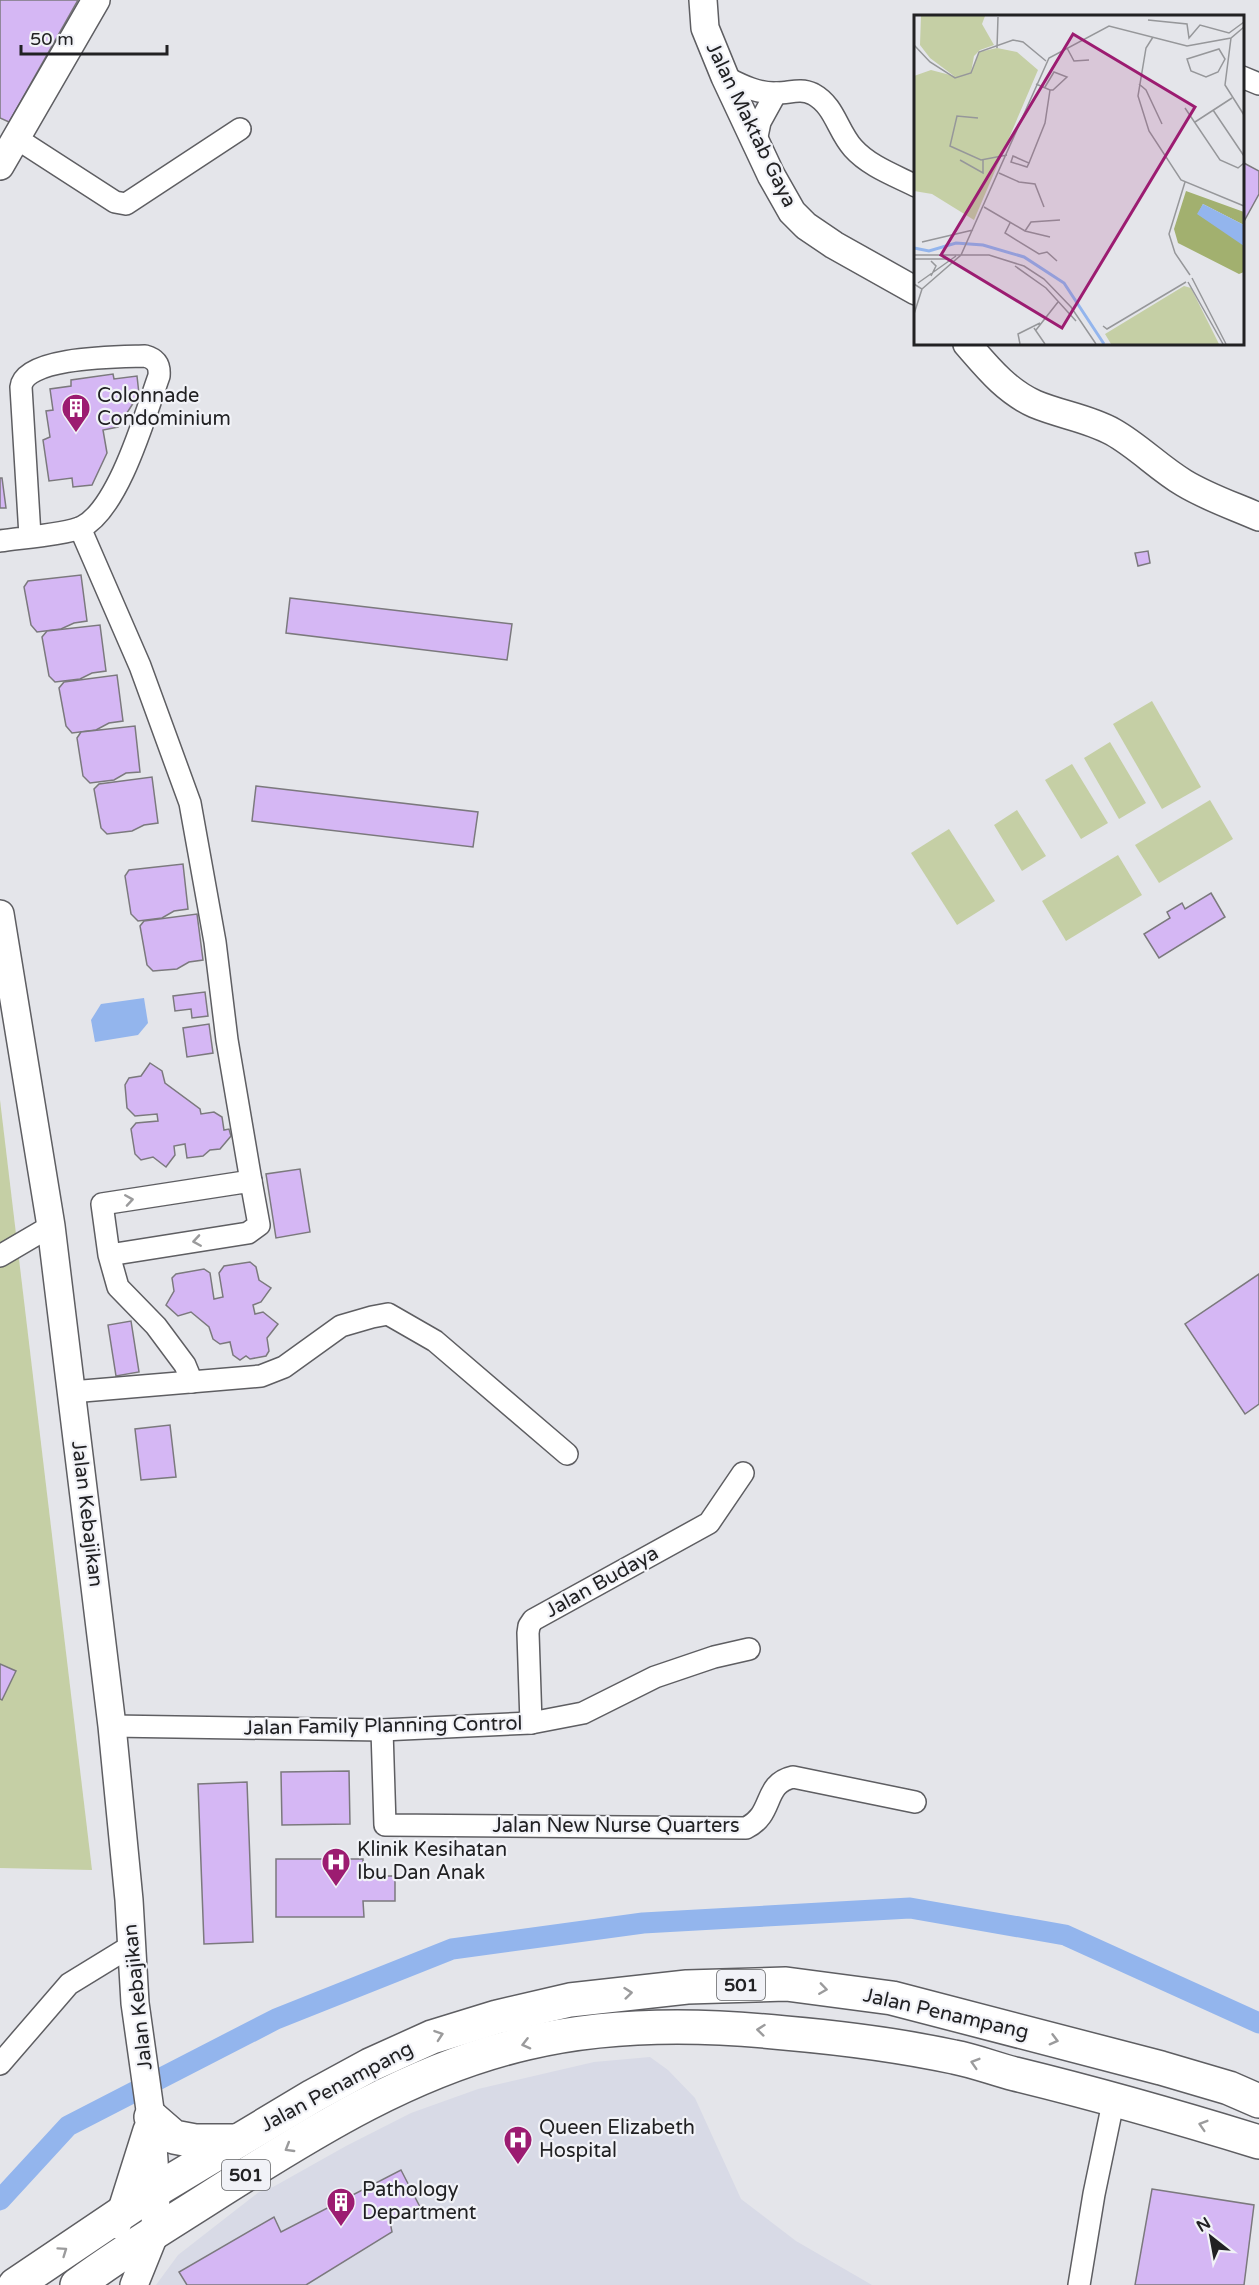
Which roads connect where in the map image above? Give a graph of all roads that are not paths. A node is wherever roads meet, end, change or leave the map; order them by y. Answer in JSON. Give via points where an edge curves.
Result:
{"nodes":[{"id":1,"x":96,"y":0,"type":"edge"},
{"id":2,"x":703,"y":0,"type":"edge"},
{"id":3,"x":725,"y":77,"type":"junction"},
{"id":4,"x":1244,"y":78,"type":"edge"},
{"id":5,"x":1259,"y":84,"type":"edge"},
{"id":6,"x":776,"y":93,"type":"junction"},
{"id":7,"x":240,"y":129,"type":"dead end"},
{"id":8,"x":16,"y":138,"type":"junction"},
{"id":9,"x":756,"y":141,"type":"junction"},
{"id":10,"x":0,"y":166,"type":"edge"},
{"id":11,"x":914,"y":185,"type":"edge"},
{"id":12,"x":914,"y":290,"type":"edge"},
{"id":13,"x":968,"y":345,"type":"edge"},
{"id":14,"x":1259,"y":518,"type":"edge"},
{"id":15,"x":80,"y":528,"type":"junction"},
{"id":16,"x":30,"y":536,"type":"junction"},
{"id":17,"x":0,"y":541,"type":"edge"},
{"id":18,"x":0,"y":914,"type":"edge"},
{"id":19,"x":251,"y":1181,"type":"junction"},
{"id":20,"x":51,"y":1226,"type":"junction"},
{"id":21,"x":109,"y":1255,"type":"junction"},
{"id":22,"x":0,"y":1256,"type":"edge"},
{"id":23,"x":192,"y":1382,"type":"junction"},
{"id":24,"x":71,"y":1392,"type":"junction"},
{"id":25,"x":567,"y":1454,"type":"dead end"},
{"id":26,"x":743,"y":1473,"type":"dead end"},
{"id":27,"x":749,"y":1649,"type":"dead end"},
{"id":28,"x":531,"y":1723,"type":"junction"},
{"id":29,"x":112,"y":1726,"type":"junction"},
{"id":30,"x":382,"y":1730,"type":"junction"},
{"id":31,"x":915,"y":1802,"type":"dead end"},
{"id":32,"x":131,"y":1946,"type":"junction"},
{"id":33,"x":570,"y":2000,"type":"junction"},
{"id":34,"x":575,"y":2033,"type":"junction"},
{"id":35,"x":1092,"y":2050,"type":"junction"},
{"id":36,"x":0,"y":2064,"type":"edge"},
{"id":37,"x":1114,"y":2098,"type":"junction"},
{"id":38,"x":1259,"y":2101,"type":"edge"},
{"id":39,"x":151,"y":2117,"type":"junction"},
{"id":40,"x":238,"y":2140,"type":"junction"},
{"id":41,"x":1259,"y":2142,"type":"edge"},
{"id":42,"x":156,"y":2190,"type":"junction"},
{"id":43,"x":119,"y":2213,"type":"junction"},
{"id":44,"x":154,"y":2233,"type":"junction"},
{"id":45,"x":105,"y":2273,"type":"edge"},
{"id":46,"x":15,"y":2285,"type":"edge"},
{"id":47,"x":77,"y":2285,"type":"edge"},
{"id":48,"x":134,"y":2285,"type":"edge"},
{"id":49,"x":1079,"y":2285,"type":"edge"}],
"edges":[{"from":1,"to":8,"type":"street"},
{"from":2,"to":3,"type":"street","name":"Jalan Maktab Gaya","via":[[705,28]]},
{"from":3,"to":6,"type":"street","via":[[749,89]]},
{"from":3,"to":9,"type":"street","name":"Jalan Maktab Gaya"},
{"from":4,"to":5,"type":"street"},
{"from":6,"to":9,"type":"street","via":[[760,123]]},
{"from":6,"to":11,"type":"street","via":[[799,90],[825,102],[855,150]]},
{"from":7,"to":8,"type":"street","via":[[126,204],[115,202]]},
{"from":8,"to":10,"type":"street"},
{"from":9,"to":12,"type":"street","name":"Jalan Maktab Gaya","via":[[792,212],[806,226]]},
{"from":13,"to":14,"type":"street","via":[[1013,391],[1036,404],[1100,425],[1186,484]]},
{"from":15,"to":16,"type":"street"},
{"from":15,"to":16,"type":"street","via":[[96,518],[130,456],[159,376],[160,369],[152,358],[79,358],[23,378]]},
{"from":15,"to":19,"type":"street","via":[[140,666],[190,802]]},
{"from":16,"to":17,"type":"street"},
{"from":18,"to":20,"type":"street","name":"Jalan Kebajikan"},
{"from":19,"to":21,"type":"street","one_way":true,"via":[[259,1225],[254,1230]]},
{"from":21,"to":19,"type":"street","one_way":true,"via":[[102,1204]]},
{"from":20,"to":22,"type":"street"},
{"from":20,"to":24,"type":"street","name":"Jalan Kebajikan"},
{"from":21,"to":23,"type":"street","via":[[118,1287],[156,1326],[185,1365]]},
{"from":23,"to":24,"type":"street"},
{"from":23,"to":25,"type":"street","via":[[261,1376],[284,1367],[341,1326],[388,1314],[435,1341]]},
{"from":24,"to":29,"type":"street","name":"Jalan Kebajikan"},
{"from":26,"to":28,"type":"street","name":"Jalan Budaya","via":[[709,1522],[533,1620],[528,1633]]},
{"from":27,"to":28,"type":"street","name":"Jalan Family Planning Control","via":[[655,1677],[584,1713]]},
{"from":28,"to":30,"type":"street","name":"Jalan Family Planning Control"},
{"from":29,"to":30,"type":"street","name":"Jalan Family Planning Control"},
{"from":29,"to":32,"type":"street","name":"Jalan Kebajikan"},
{"from":30,"to":31,"type":"street","name":"Jalan New Nurse Quarters","via":[[385,1825],[746,1828],[762,1816],[778,1784],[793,1777]]},
{"from":32,"to":36,"type":"street","via":[[69,1984]]},
{"from":32,"to":39,"type":"street","name":"Jalan Kebajikan"},
{"from":33,"to":34,"type":"main road","via":[[562,2007],[563,2016]]},
{"from":33,"to":35,"type":"main road","name":"Jalan Penampang","number":"501","one_way":true,"via":[[687,1987],[786,1984],[892,1998]]},
{"from":40,"to":33,"type":"main road","name":"Jalan Penampang","number":"501","one_way":true,"via":[[370,2065],[432,2037]]},
{"from":37,"to":34,"type":"main road","name":"Jalan Penampang","number":"501","one_way":true,"via":[[957,2057],[855,2039],[726,2027],[668,2026]]},
{"from":34,"to":44,"type":"main road","name":"Jalan Penampang","number":"501","one_way":true,"via":[[480,2057],[376,2098]]},
{"from":35,"to":37,"type":"main road"},
{"from":35,"to":38,"type":"main road","name":"Jalan Penampang","number":"501","via":[[1229,2088]]},
{"from":41,"to":37,"type":"main road","name":"Jalan Penampang","number":"501","one_way":true},
{"from":37,"to":49,"type":"street"},
{"from":39,"to":40,"type":"main road","via":[[174,2137],[195,2141]]},
{"from":39,"to":42,"type":"street","name":"Jalan Kebajikan"},
{"from":39,"to":43,"type":"street","name":"Jalan Kebajikan"},
{"from":40,"to":42,"type":"main road","name":"Jalan Penampang","number":"501"},
{"from":42,"to":43,"type":"main road","name":"Jalan Penampang","number":"501"},
{"from":42,"to":44,"type":"street","name":"Jalan Kebajikan"},
{"from":43,"to":45,"type":"street","name":"Jalan Kebajikan"},
{"from":46,"to":43,"type":"main road","name":"Jalan Penampang","number":"501","one_way":true},
{"from":44,"to":45,"type":"main road","name":"Jalan Penampang","number":"501"},
{"from":44,"to":48,"type":"street","name":"Jalan Kebajikan"},
{"from":45,"to":47,"type":"main road","name":"Jalan Penampang","number":"501"}]}
